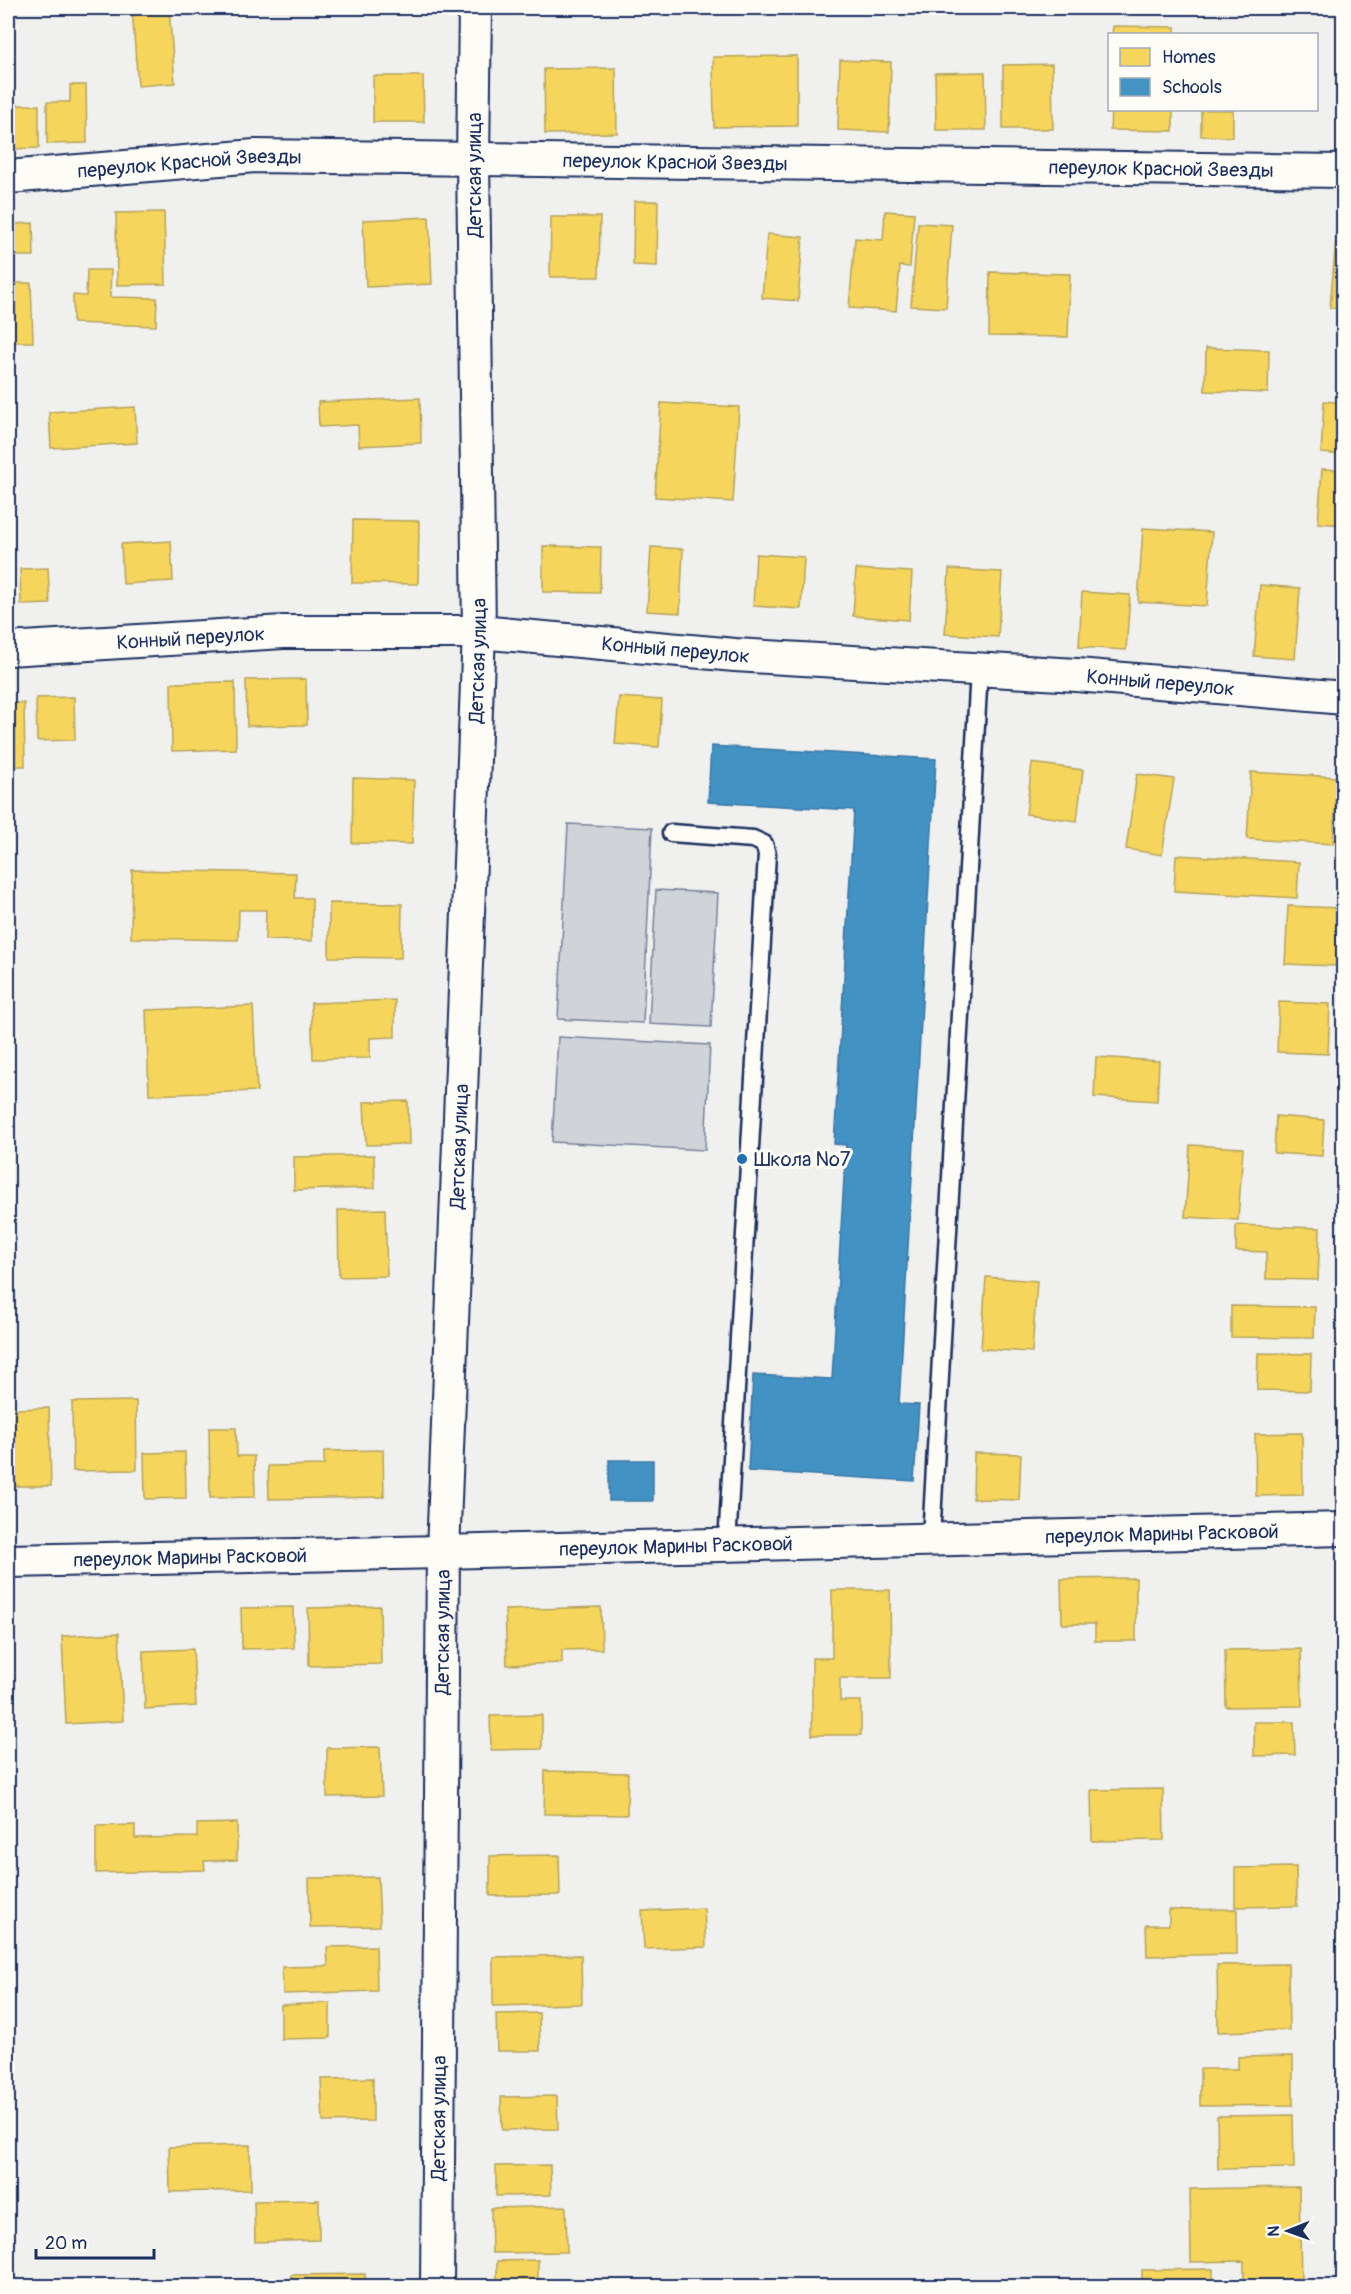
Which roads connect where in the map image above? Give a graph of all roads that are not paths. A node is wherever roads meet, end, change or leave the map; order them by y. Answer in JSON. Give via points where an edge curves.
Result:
{"nodes":[{"id":1,"x":475,"y":8,"type":"edge"},
{"id":2,"x":473,"y":158,"type":"junction"},
{"id":3,"x":1344,"y":171,"type":"edge"},
{"id":4,"x":8,"y":177,"type":"edge"},
{"id":5,"x":479,"y":632,"type":"junction"},
{"id":6,"x":8,"y":649,"type":"edge"},
{"id":7,"x":979,"y":670,"type":"junction"},
{"id":8,"x":1344,"y":698,"type":"edge"},
{"id":9,"x":671,"y":833,"type":"dead end"},
{"id":10,"x":1344,"y":1528,"type":"edge"},
{"id":11,"x":931,"y":1539,"type":"junction"},
{"id":12,"x":727,"y":1545,"type":"junction"},
{"id":13,"x":443,"y":1552,"type":"junction"},
{"id":14,"x":8,"y":1561,"type":"edge"},
{"id":15,"x":437,"y":2286,"type":"edge"}],
"edges":[{"from":1,"to":2,"type":"street","name":"Детская улица"},
{"from":2,"to":3,"type":"street","name":"переулок Красной Звезды"},
{"from":2,"to":4,"type":"street","name":"переулок Красной Звезды","via":[[255,156]]},
{"from":2,"to":5,"type":"street","name":"Детская улица"},
{"from":5,"to":6,"type":"street","name":"Конный переулок","via":[[283,632]]},
{"from":5,"to":7,"type":"street","name":"Конный переулок","via":[[735,655]]},
{"from":5,"to":13,"type":"street","name":"Детская улица"},
{"from":7,"to":8,"type":"street","name":"Конный переулок"},
{"from":7,"to":11,"type":"lane"},
{"from":9,"to":12,"type":"lane","via":[[753,839],[764,844],[767,854]]},
{"from":10,"to":11,"type":"street","name":"переулок Марины Расковой"},
{"from":11,"to":12,"type":"street","name":"переулок Марины Расковой"},
{"from":12,"to":13,"type":"street","name":"переулок Марины Расковой"},
{"from":13,"to":14,"type":"street","name":"переулок Марины Расковой"},
{"from":13,"to":15,"type":"street","name":"Детская улица"}]}
